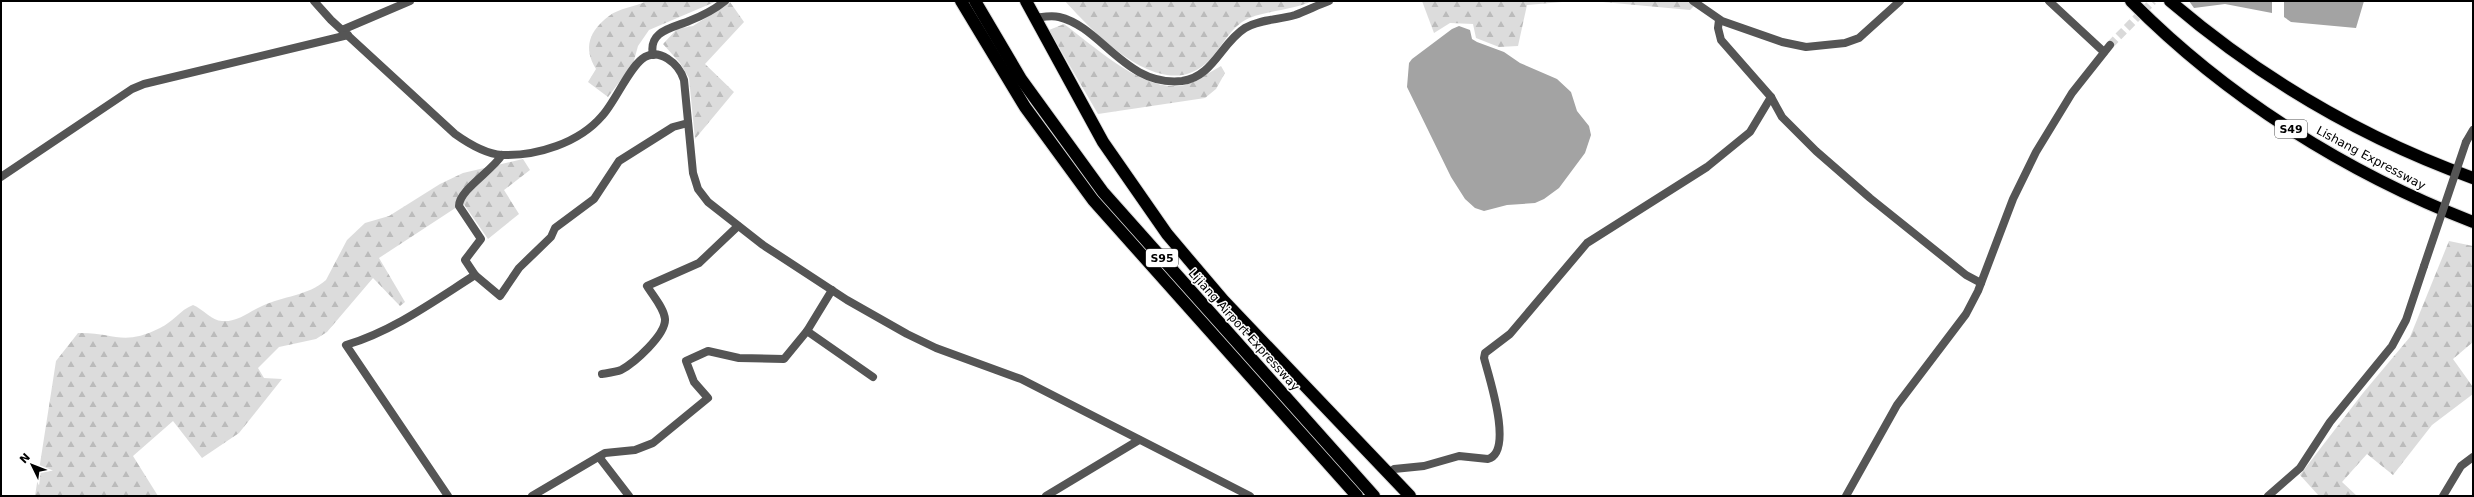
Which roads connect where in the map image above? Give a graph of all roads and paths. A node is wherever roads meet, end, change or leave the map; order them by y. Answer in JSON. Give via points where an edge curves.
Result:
{"nodes":[{"id":1,"x":314,"y":1,"type":"edge"},
{"id":2,"x":410,"y":1,"type":"edge"},
{"id":3,"x":725,"y":1,"type":"edge"},
{"id":4,"x":961,"y":1,"type":"edge"},
{"id":5,"x":975,"y":1,"type":"edge"},
{"id":6,"x":1026,"y":1,"type":"edge"},
{"id":7,"x":1329,"y":1,"type":"edge"},
{"id":8,"x":1693,"y":1,"type":"edge"},
{"id":9,"x":1900,"y":1,"type":"edge"},
{"id":10,"x":2049,"y":1,"type":"edge"},
{"id":11,"x":2131,"y":1,"type":"edge"},
{"id":12,"x":2170,"y":1,"type":"edge"},
{"id":13,"x":1035,"y":18,"type":"junction"},
{"id":14,"x":1719,"y":20,"type":"junction"},
{"id":15,"x":345,"y":33,"type":"junction"},
{"id":16,"x":2110,"y":45,"type":"tunnel mouth"},
{"id":17,"x":2104,"y":52,"type":"junction"},
{"id":18,"x":653,"y":55,"type":"junction"},
{"id":19,"x":1771,"y":97,"type":"junction"},
{"id":20,"x":688,"y":124,"type":"junction"},
{"id":21,"x":2473,"y":130,"type":"edge"},
{"id":22,"x":502,"y":155,"type":"junction"},
{"id":23,"x":1,"y":177,"type":"edge"},
{"id":24,"x":2473,"y":178,"type":"edge"},
{"id":25,"x":2473,"y":222,"type":"edge"},
{"id":26,"x":738,"y":226,"type":"junction"},
{"id":27,"x":475,"y":275,"type":"junction"},
{"id":28,"x":1981,"y":283,"type":"junction"},
{"id":29,"x":832,"y":290,"type":"junction"},
{"id":30,"x":807,"y":331,"type":"junction"},
{"id":31,"x":602,"y":374,"type":"dead end"},
{"id":32,"x":873,"y":377,"type":"dead end"},
{"id":33,"x":1139,"y":440,"type":"junction"},
{"id":34,"x":599,"y":457,"type":"junction"},
{"id":35,"x":2473,"y":458,"type":"edge"},
{"id":36,"x":1388,"y":472,"type":"junction"},
{"id":37,"x":448,"y":496,"type":"edge"},
{"id":38,"x":532,"y":496,"type":"edge"},
{"id":39,"x":629,"y":496,"type":"edge"},
{"id":40,"x":1046,"y":496,"type":"edge"},
{"id":41,"x":1250,"y":496,"type":"edge"},
{"id":42,"x":1357,"y":496,"type":"edge"},
{"id":43,"x":1374,"y":496,"type":"edge"},
{"id":44,"x":1410,"y":496,"type":"edge"},
{"id":45,"x":1846,"y":496,"type":"edge"},
{"id":46,"x":2268,"y":496,"type":"edge"},
{"id":47,"x":2442,"y":496,"type":"edge"}],
"edges":[{"from":1,"to":15,"type":"street"},
{"from":2,"to":15,"type":"street"},
{"from":3,"to":18,"type":"street","via":[[706,13],[660,33],[652,43]]},
{"from":4,"to":42,"type":"highway","number":"S95","via":[[1025,107],[1093,200]]},
{"from":5,"to":43,"type":"highway","name":"Lijiang Airport Expressway","number":"S95","via":[[1021,79],[1103,192]]},
{"from":6,"to":13,"type":"highway"},
{"from":7,"to":13,"type":"street","via":[[1295,15],[1246,28],[1209,68],[1197,77],[1182,81],[1153,77],[1134,69],[1079,26],[1066,19],[1053,16]]},
{"from":8,"to":14,"type":"street"},
{"from":9,"to":14,"type":"street","via":[[1859,38],[1845,43],[1806,47],[1782,42]]},
{"from":10,"to":17,"type":"street"},
{"from":11,"to":25,"type":"highway","name":"Lishang Expressway","number":"S49","via":[[2194,57],[2276,119],[2371,176]]},
{"from":12,"to":24,"type":"highway","name":"Lishang Expressway","number":"S49","via":[[2240,56],[2304,98],[2388,143]]},
{"from":13,"to":36,"type":"highway","via":[[1103,142],[1167,234],[1223,300]]},
{"from":14,"to":19,"type":"street","via":[[1718,32],[1723,43]]},
{"from":15,"to":22,"type":"street","via":[[455,134],[477,148]]},
{"from":15,"to":23,"type":"street","via":[[138,86]]},
{"from":16,"to":17,"type":"street"},
{"from":17,"to":28,"type":"street","via":[[2072,93],[2036,152],[2011,205]]},
{"from":18,"to":20,"type":"street","via":[[670,61],[681,71],[685,85]]},
{"from":18,"to":22,"type":"street","via":[[638,63],[606,111],[581,135],[564,144],[525,153]]},
{"from":19,"to":28,"type":"street","via":[[1782,117],[1822,156],[1966,275]]},
{"from":19,"to":36,"type":"street","via":[[1750,132],[1707,167],[1587,243],[1510,334],[1485,354],[1496,403],[1500,436],[1499,448],[1492,458],[1459,456],[1424,466]]},
{"from":20,"to":26,"type":"street","via":[[693,173],[698,189],[708,202]]},
{"from":20,"to":27,"type":"street","via":[[673,127],[619,161],[594,198],[555,228],[551,237],[519,268],[500,296]]},
{"from":21,"to":46,"type":"street","bridge":true,"via":[[2466,142],[2406,320],[2392,346],[2330,422],[2300,468]]},
{"from":22,"to":27,"type":"street","via":[[493,168],[468,188],[459,206],[481,240],[465,260]]},
{"from":26,"to":29,"type":"street"},
{"from":26,"to":31,"type":"street","via":[[699,263],[648,286],[663,312],[665,321],[661,334],[620,370]]},
{"from":27,"to":37,"type":"street","via":[[414,314],[368,339],[346,345]]},
{"from":28,"to":45,"type":"street","via":[[1959,326],[1890,416]]},
{"from":29,"to":30,"type":"street"},
{"from":29,"to":33,"type":"street","via":[[936,348],[1021,379]]},
{"from":30,"to":32,"type":"street"},
{"from":30,"to":34,"type":"street","via":[[784,359],[739,358],[708,351],[686,361],[694,382],[708,398],[653,443],[635,450],[605,453]]},
{"from":33,"to":40,"type":"street"},
{"from":33,"to":41,"type":"street"},
{"from":34,"to":38,"type":"street"},
{"from":34,"to":39,"type":"street"},
{"from":35,"to":47,"type":"street","via":[[2461,466]]},
{"from":36,"to":44,"type":"highway"}]}
